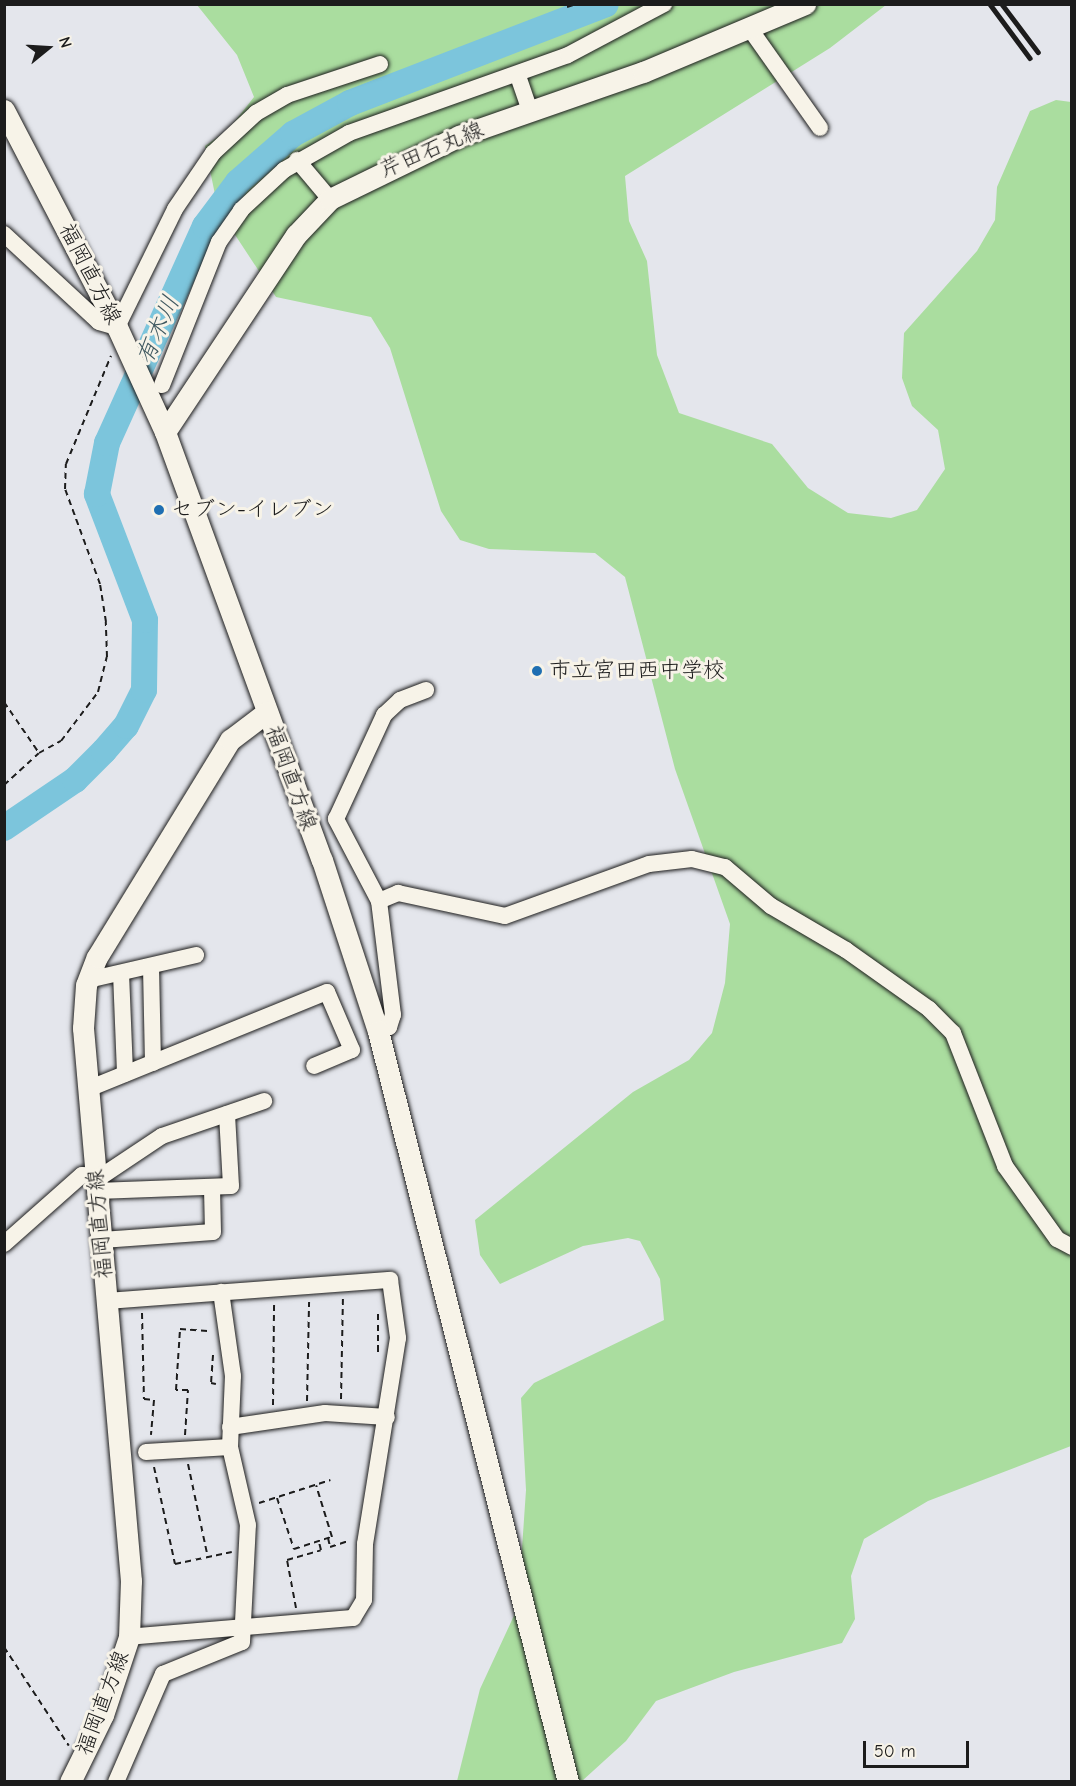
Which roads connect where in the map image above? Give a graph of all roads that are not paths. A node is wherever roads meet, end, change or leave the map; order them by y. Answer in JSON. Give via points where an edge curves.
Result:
{"nodes":[{"id":1,"x":664,"y":4,"type":"edge"},
{"id":2,"x":805,"y":4,"type":"edge"},
{"id":3,"x":750,"y":29,"type":"junction"},
{"id":4,"x":380,"y":64,"type":"dead end"},
{"id":5,"x":518,"y":76,"type":"junction"},
{"id":6,"x":4,"y":110,"type":"edge"},
{"id":7,"x":530,"y":111,"type":"junction"},
{"id":8,"x":820,"y":128,"type":"dead end"},
{"id":9,"x":297,"y":160,"type":"junction"},
{"id":10,"x":330,"y":199,"type":"junction"},
{"id":11,"x":4,"y":234,"type":"edge"},
{"id":12,"x":120,"y":333,"type":"junction"},
{"id":13,"x":162,"y":385,"type":"dead end"},
{"id":14,"x":165,"y":432,"type":"junction"},
{"id":15,"x":426,"y":690,"type":"dead end"},
{"id":16,"x":267,"y":712,"type":"junction"},
{"id":17,"x":379,"y":901,"type":"junction"},
{"id":18,"x":196,"y":955,"type":"dead end"},
{"id":19,"x":151,"y":967,"type":"junction"},
{"id":20,"x":121,"y":973,"type":"junction"},
{"id":21,"x":88,"y":980,"type":"junction"},
{"id":22,"x":378,"y":1031,"type":"junction"},
{"id":23,"x":153,"y":1063,"type":"junction"},
{"id":24,"x":314,"y":1066,"type":"dead end"},
{"id":25,"x":125,"y":1074,"type":"junction"},
{"id":26,"x":88,"y":1089,"type":"junction"},
{"id":27,"x":264,"y":1101,"type":"dead end"},
{"id":28,"x":227,"y":1114,"type":"junction"},
{"id":29,"x":96,"y":1182,"type":"junction"},
{"id":30,"x":212,"y":1187,"type":"junction"},
{"id":31,"x":102,"y":1240,"type":"junction"},
{"id":32,"x":4,"y":1244,"type":"edge"},
{"id":33,"x":1071,"y":1247,"type":"edge"},
{"id":34,"x":221,"y":1292,"type":"junction"},
{"id":35,"x":108,"y":1301,"type":"junction"},
{"id":36,"x":383,"y":1416,"type":"junction"},
{"id":37,"x":230,"y":1427,"type":"junction"},
{"id":38,"x":230,"y":1447,"type":"junction"},
{"id":39,"x":148,"y":1452,"type":"road end"},
{"id":40,"x":242,"y":1620,"type":"junction"},
{"id":41,"x":129,"y":1637,"type":"junction"},
{"id":42,"x":75,"y":1773,"type":"edge"},
{"id":43,"x":116,"y":1782,"type":"edge"},
{"id":44,"x":568,"y":1782,"type":"edge"}],
"edges":[{"from":1,"to":5,"type":"street"},
{"from":2,"to":3,"type":"main road","name":"芹田石丸線"},
{"from":3,"to":7,"type":"main road","name":"芹田石丸線"},
{"from":3,"to":8,"type":"street"},
{"from":4,"to":12,"type":"street","via":[[287,95],[256,113],[213,153],[175,209]]},
{"from":5,"to":7,"type":"street"},
{"from":5,"to":9,"type":"street","via":[[349,133]]},
{"from":6,"to":12,"type":"main road","name":"福岡直方線"},
{"from":7,"to":10,"type":"main road","name":"芹田石丸線","via":[[411,157]]},
{"from":9,"to":10,"type":"street"},
{"from":9,"to":13,"type":"street","via":[[241,210],[219,242]]},
{"from":10,"to":14,"type":"main road","name":"芹田石丸線","via":[[297,235]]},
{"from":11,"to":12,"type":"street","via":[[99,322]]},
{"from":12,"to":14,"type":"main road","name":"福岡直方線"},
{"from":14,"to":16,"type":"main road","name":"福岡直方線"},
{"from":15,"to":17,"type":"street","via":[[400,700],[384,715],[336,819]]},
{"from":16,"to":21,"type":"main road","name":"福岡直方線","via":[[230,740]]},
{"from":16,"to":22,"type":"main road","name":"福岡直方線"},
{"from":17,"to":22,"type":"street","via":[[393,1015],[389,1027]]},
{"from":17,"to":33,"type":"street","via":[[398,892],[505,916],[649,864],[692,859],[725,867],[771,906],[846,950],[929,1009],[953,1033],[1005,1166],[1056,1239]]},
{"from":18,"to":19,"type":"street"},
{"from":19,"to":20,"type":"street"},
{"from":19,"to":23,"type":"street"},
{"from":20,"to":21,"type":"street"},
{"from":20,"to":25,"type":"street"},
{"from":21,"to":26,"type":"main road","name":"福岡直方線","via":[[83,1028]]},
{"from":22,"to":44,"type":"main road","name":"福岡直方線"},
{"from":23,"to":24,"type":"street","via":[[327,993],[352,1050]]},
{"from":23,"to":25,"type":"street"},
{"from":25,"to":26,"type":"street"},
{"from":26,"to":29,"type":"main road","name":"福岡直方線"},
{"from":27,"to":28,"type":"street"},
{"from":28,"to":29,"type":"street","via":[[162,1136]]},
{"from":28,"to":30,"type":"street","via":[[231,1186]]},
{"from":29,"to":30,"type":"street"},
{"from":29,"to":31,"type":"main road","name":"福岡直方線"},
{"from":29,"to":32,"type":"street","via":[[82,1175]]},
{"from":30,"to":31,"type":"street","via":[[213,1232]]},
{"from":31,"to":35,"type":"main road","name":"福岡直方線"},
{"from":34,"to":35,"type":"street"},
{"from":34,"to":36,"type":"street","via":[[390,1280],[398,1338]]},
{"from":34,"to":37,"type":"street","via":[[233,1376]]},
{"from":35,"to":41,"type":"main road","name":"福岡直方線","via":[[131,1581]]},
{"from":36,"to":37,"type":"street","via":[[340,1412]]},
{"from":36,"to":40,"type":"street","via":[[366,1536],[364,1600],[353,1618]]},
{"from":37,"to":38,"type":"street"},
{"from":38,"to":39,"type":"street"},
{"from":38,"to":40,"type":"street","via":[[246,1507]]},
{"from":40,"to":41,"type":"street"},
{"from":40,"to":43,"type":"street","via":[[242,1642],[231,1650],[187,1660],[163,1674]]},
{"from":41,"to":42,"type":"main road","name":"福岡直方線","via":[[103,1715]]}]}
